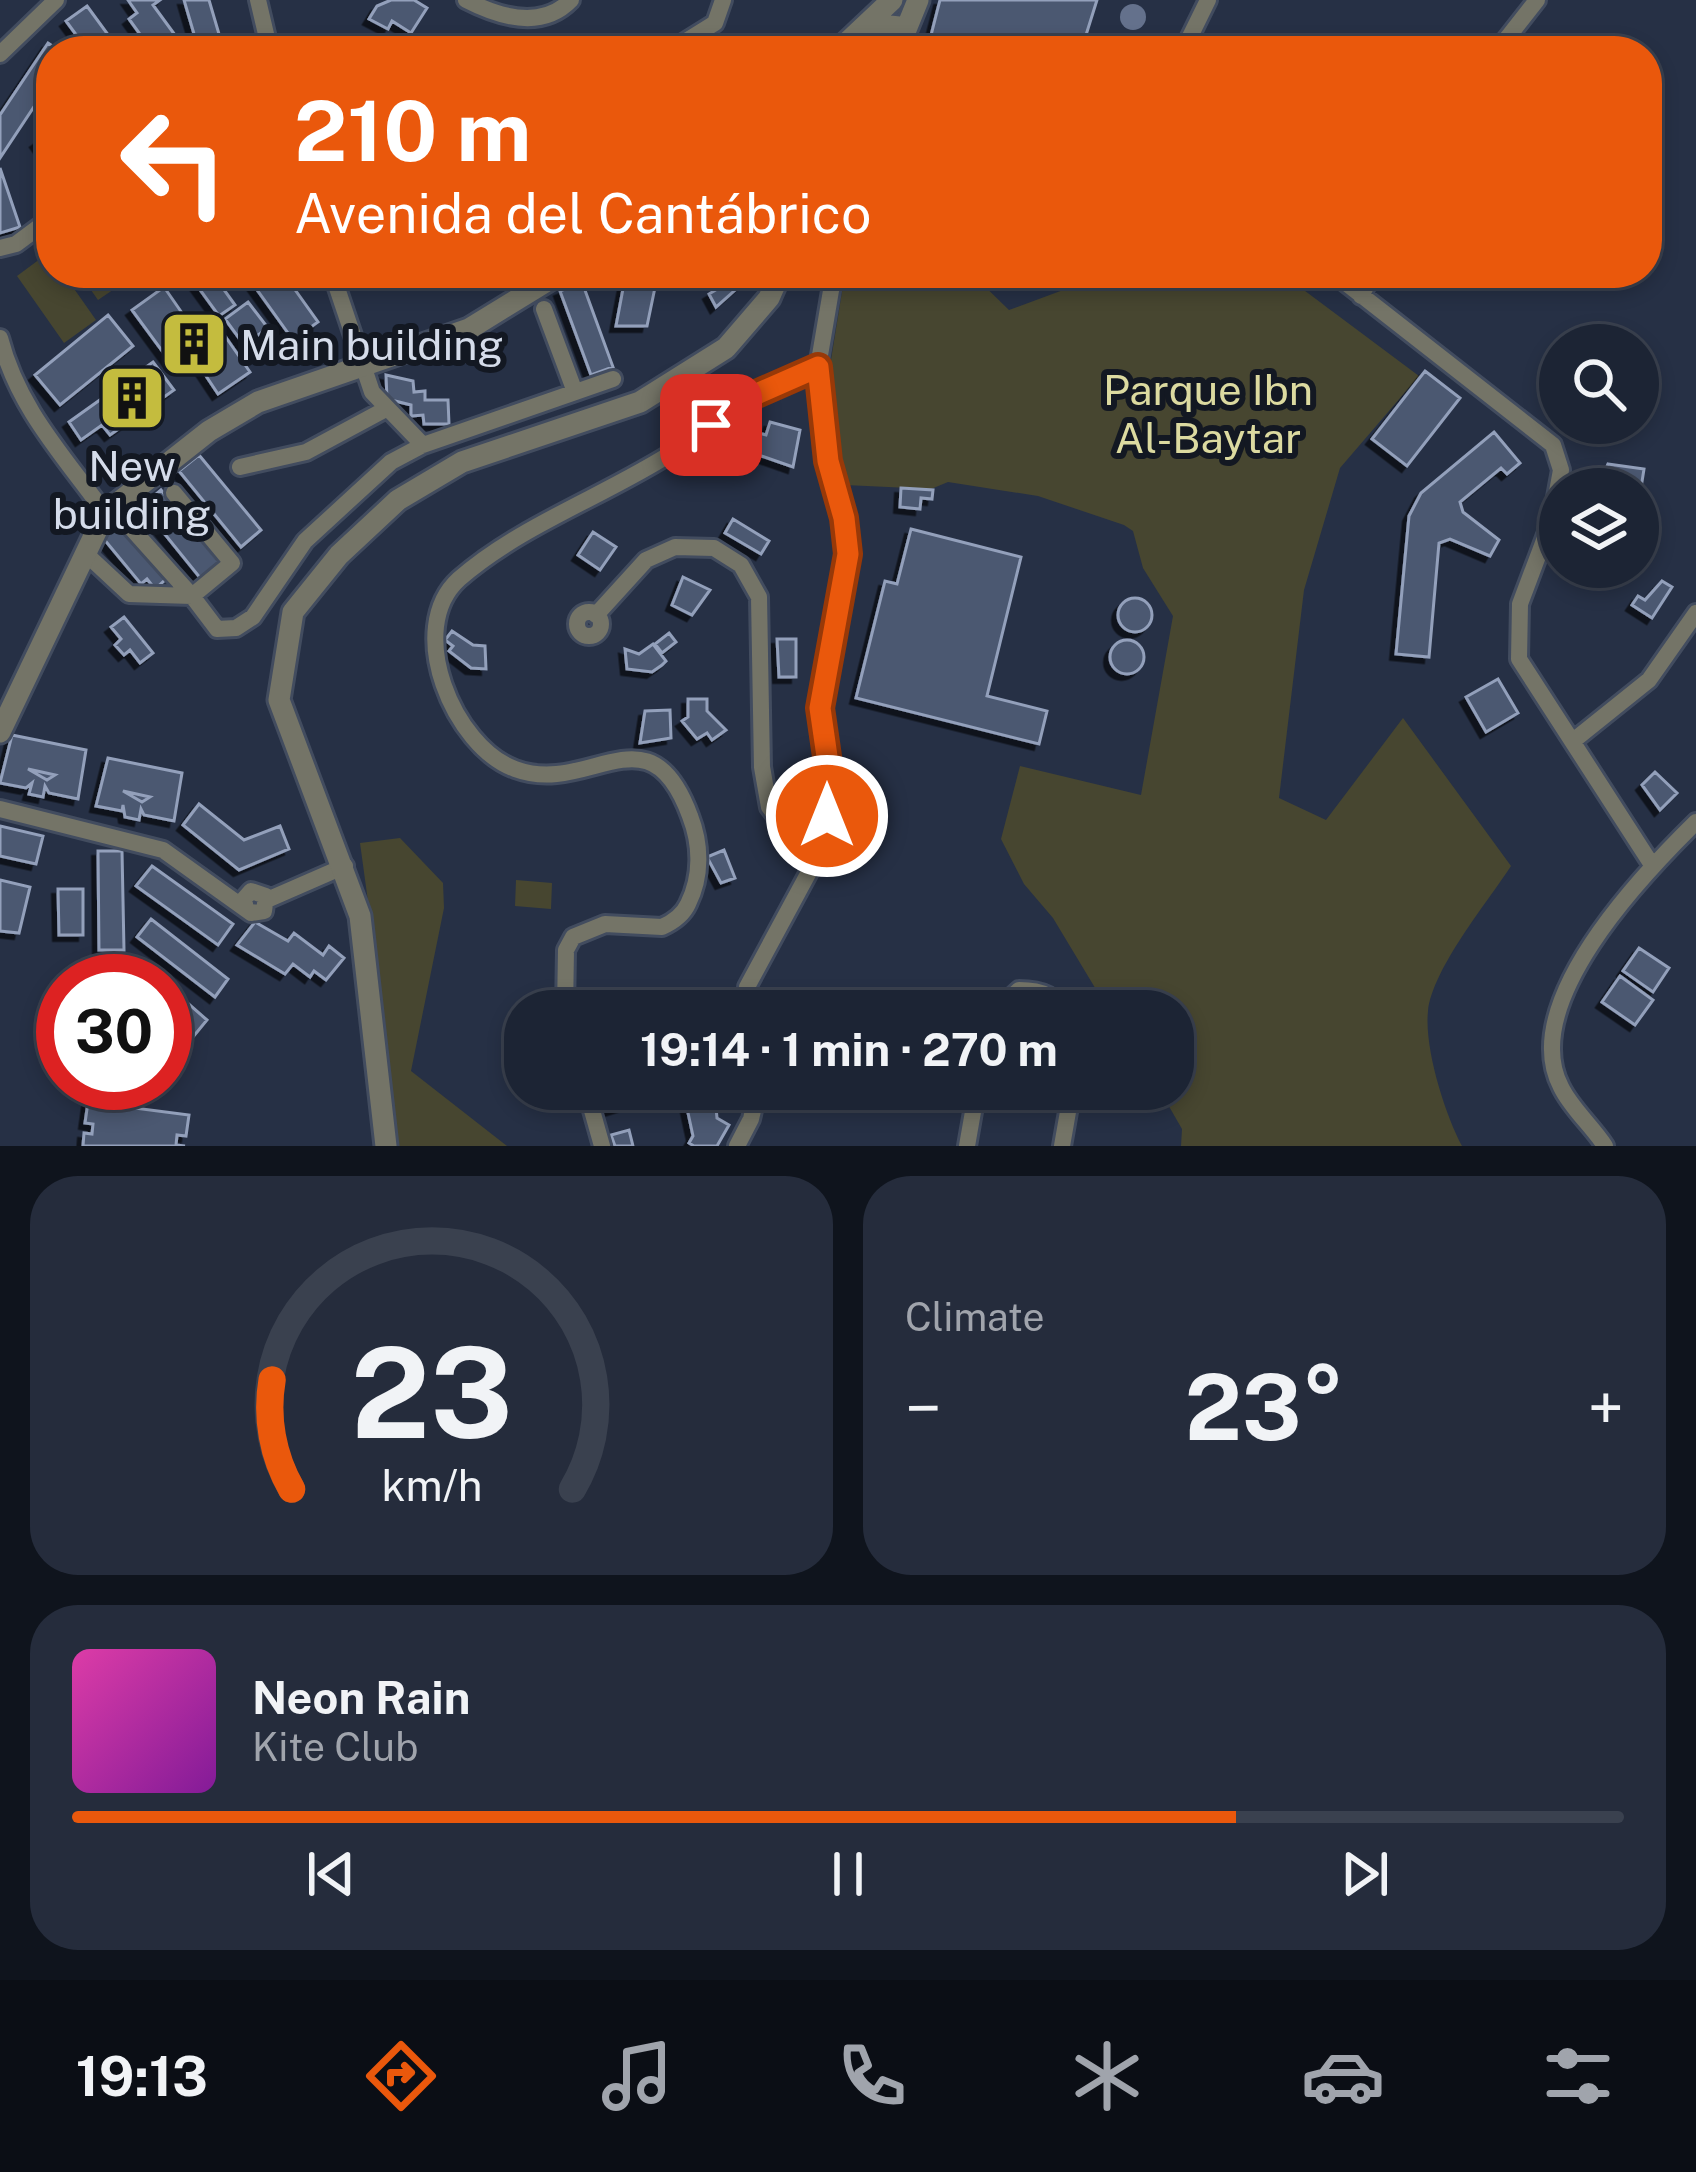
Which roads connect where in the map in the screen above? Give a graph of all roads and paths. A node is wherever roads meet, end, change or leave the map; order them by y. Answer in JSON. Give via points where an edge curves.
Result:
{"nodes":[{"id":1,"x":56,"y":0,"type":"edge"},
{"id":2,"x":258,"y":0,"type":"edge"},
{"id":3,"x":466,"y":0,"type":"edge"},
{"id":4,"x":571,"y":0,"type":"edge"},
{"id":5,"x":723,"y":0,"type":"edge"},
{"id":6,"x":892,"y":0,"type":"edge"},
{"id":7,"x":918,"y":0,"type":"edge"},
{"id":8,"x":1208,"y":0,"type":"edge"},
{"id":9,"x":1538,"y":0,"type":"edge"},
{"id":10,"x":871,"y":24,"type":"junction"},
{"id":11,"x":266,"y":36,"type":"edge"},
{"id":12,"x":694,"y":36,"type":"edge"},
{"id":13,"x":856,"y":36,"type":"edge"},
{"id":14,"x":902,"y":36,"type":"edge"},
{"id":15,"x":908,"y":36,"type":"edge"},
{"id":16,"x":1190,"y":36,"type":"edge"},
{"id":17,"x":1509,"y":36,"type":"edge"},
{"id":18,"x":0,"y":54,"type":"edge"},
{"id":19,"x":36,"y":229,"type":"edge"},
{"id":20,"x":0,"y":248,"type":"edge"},
{"id":21,"x":337,"y":288,"type":"edge"},
{"id":22,"x":536,"y":288,"type":"edge"},
{"id":23,"x":774,"y":288,"type":"edge"},
{"id":24,"x":831,"y":288,"type":"edge"},
{"id":25,"x":1351,"y":288,"type":"edge"},
{"id":26,"x":1365,"y":288,"type":"edge"},
{"id":27,"x":1361,"y":296,"type":"junction"},
{"id":28,"x":544,"y":309,"type":"dead end"},
{"id":29,"x":0,"y":338,"type":"edge"},
{"id":30,"x":360,"y":364,"type":"junction"},
{"id":31,"x":818,"y":367,"type":"junction"},
{"id":32,"x":613,"y":379,"type":"dead end"},
{"id":33,"x":575,"y":392,"type":"junction"},
{"id":34,"x":385,"y":410,"type":"junction"},
{"id":35,"x":424,"y":445,"type":"junction"},
{"id":36,"x":240,"y":467,"type":"dead end"},
{"id":37,"x":174,"y":493,"type":"dead end"},
{"id":38,"x":105,"y":513,"type":"junction"},
{"id":39,"x":132,"y":529,"type":"dead end"},
{"id":40,"x":85,"y":553,"type":"junction"},
{"id":41,"x":192,"y":596,"type":"junction"},
{"id":42,"x":1696,"y":613,"type":"edge"},
{"id":43,"x":596,"y":615,"type":"dead end"},
{"id":44,"x":0,"y":732,"type":"edge"},
{"id":45,"x":1574,"y":741,"type":"junction"},
{"id":46,"x":0,"y":809,"type":"edge"},
{"id":47,"x":1696,"y":822,"type":"edge"},
{"id":48,"x":822,"y":848,"type":"junction"},
{"id":49,"x":1652,"y":865,"type":"junction"},
{"id":50,"x":345,"y":866,"type":"junction"},
{"id":51,"x":565,"y":990,"type":"edge"},
{"id":52,"x":747,"y":990,"type":"edge"},
{"id":53,"x":592,"y":1110,"type":"edge"},
{"id":54,"x":754,"y":1110,"type":"edge"},
{"id":55,"x":973,"y":1110,"type":"edge"},
{"id":56,"x":1068,"y":1110,"type":"edge"},
{"id":57,"x":386,"y":1146,"type":"edge"},
{"id":58,"x":602,"y":1146,"type":"edge"},
{"id":59,"x":737,"y":1146,"type":"edge"},
{"id":60,"x":967,"y":1146,"type":"edge"},
{"id":61,"x":1061,"y":1146,"type":"edge"},
{"id":62,"x":1606,"y":1146,"type":"edge"}],
"edges":[{"from":1,"to":18,"type":"street"},
{"from":2,"to":11,"type":"street"},
{"from":3,"to":4,"type":"street","via":[[524,20]]},
{"from":5,"to":12,"type":"street","via":[[715,23]]},
{"from":6,"to":10,"type":"street"},
{"from":7,"to":15,"type":"street"},
{"from":8,"to":16,"type":"street"},
{"from":9,"to":17,"type":"street"},
{"from":10,"to":13,"type":"street"},
{"from":10,"to":14,"type":"street","via":[[891,22]]},
{"from":19,"to":20,"type":"street"},
{"from":21,"to":30,"type":"street"},
{"from":22,"to":30,"type":"street","via":[[469,329]]},
{"from":23,"to":50,"type":"street","via":[[726,348],[640,402],[462,462],[398,500],[293,613],[279,700]]},
{"from":24,"to":31,"type":"street"},
{"from":25,"to":27,"type":"street"},
{"from":26,"to":27,"type":"street"},
{"from":27,"to":45,"type":"street","via":[[1553,445],[1561,470],[1520,604],[1519,659]]},
{"from":28,"to":33,"type":"street"},
{"from":29,"to":38,"type":"street","via":[[28,411]]},
{"from":30,"to":34,"type":"street"},
{"from":30,"to":38,"type":"street","via":[[259,402],[209,431]]},
{"from":31,"to":48,"type":"street","via":[[848,554],[820,708],[831,784]]},
{"from":31,"to":51,"type":"street","via":[[752,396],[642,472],[536,529],[445,596],[433,643],[436,670],[467,727],[491,752],[515,770],[571,774],[619,758],[656,762],[693,821],[699,866],[688,906],[662,927],[586,927],[566,950]]},
{"from":32,"to":33,"type":"street"},
{"from":33,"to":35,"type":"street"},
{"from":34,"to":35,"type":"street"},
{"from":34,"to":36,"type":"street","via":[[306,452]]},
{"from":35,"to":41,"type":"street","via":[[392,462],[305,541],[253,617],[217,629]]},
{"from":37,"to":41,"type":"street","via":[[232,563]]},
{"from":38,"to":40,"type":"street"},
{"from":39,"to":41,"type":"street"},
{"from":40,"to":41,"type":"street","via":[[129,594]]},
{"from":40,"to":44,"type":"street"},
{"from":42,"to":45,"type":"street","via":[[1648,680]]},
{"from":43,"to":48,"type":"street","via":[[646,560],[675,547],[714,548],[741,565],[759,597],[769,807]]},
{"from":45,"to":49,"type":"street"},
{"from":46,"to":50,"type":"street","via":[[143,842],[259,914],[267,899]]},
{"from":47,"to":49,"type":"street"},
{"from":48,"to":52,"type":"street"},
{"from":49,"to":62,"type":"street","via":[[1562,993],[1550,1042],[1560,1086]]},
{"from":50,"to":57,"type":"street","via":[[364,942]]},
{"from":53,"to":58,"type":"street"},
{"from":54,"to":59,"type":"street"},
{"from":55,"to":60,"type":"street"},
{"from":56,"to":61,"type":"street"}]}
